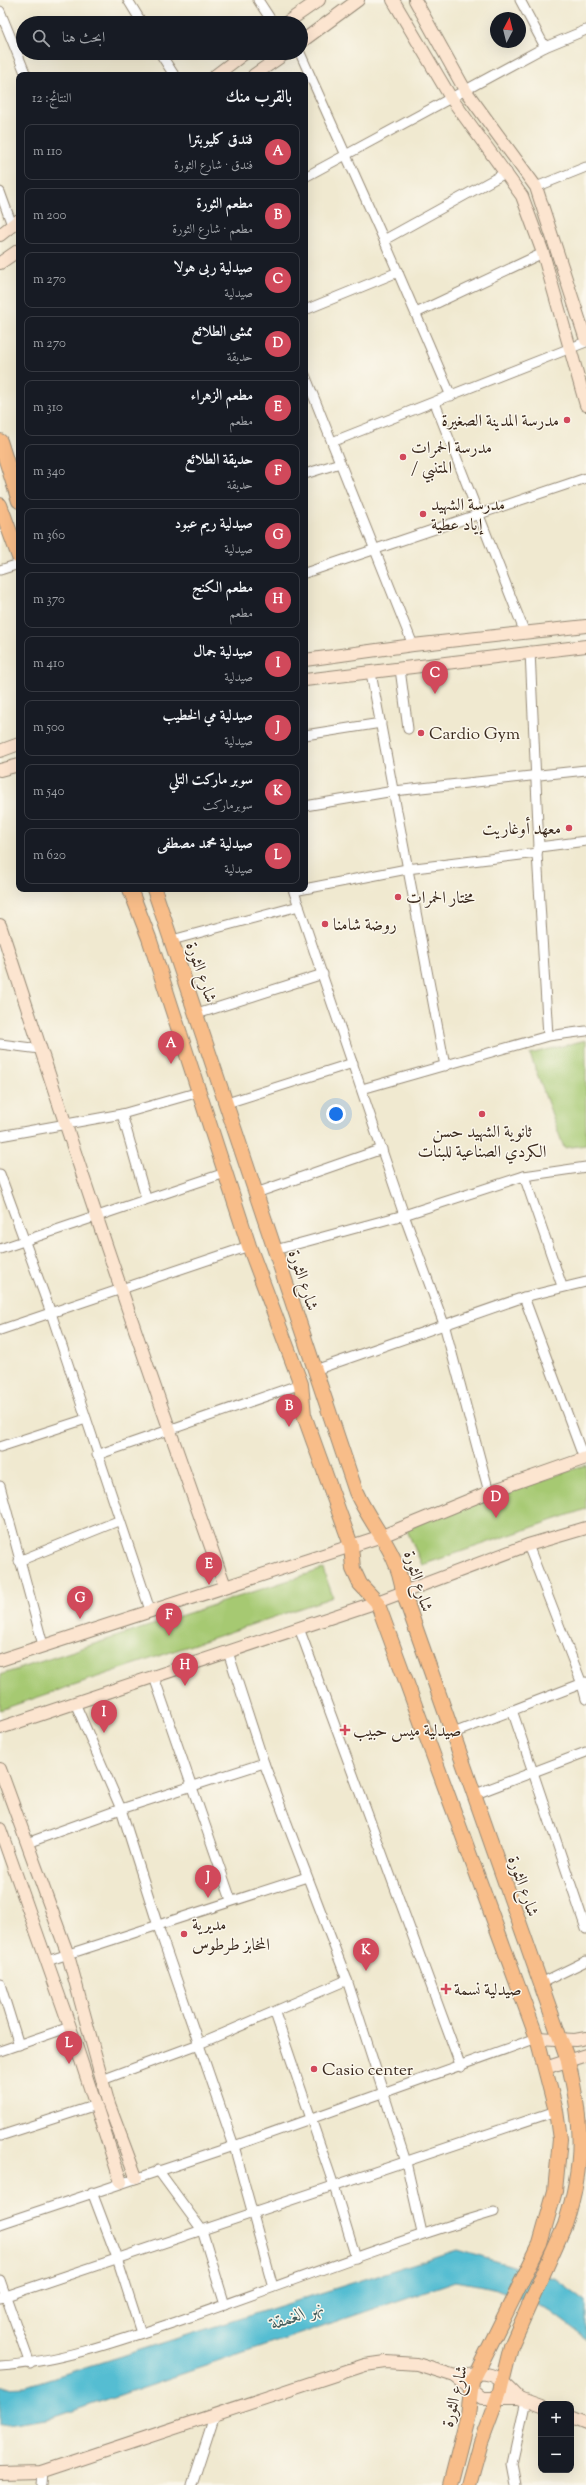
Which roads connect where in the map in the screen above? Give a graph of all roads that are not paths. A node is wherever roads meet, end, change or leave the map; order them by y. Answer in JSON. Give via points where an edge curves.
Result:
{"nodes":[{"id":1,"x":128,"y":0,"type":"edge"},
{"id":2,"x":258,"y":0,"type":"edge"},
{"id":3,"x":319,"y":0,"type":"edge"},
{"id":4,"x":358,"y":0,"type":"edge"},
{"id":5,"x":393,"y":0,"type":"edge"},
{"id":6,"x":415,"y":0,"type":"edge"},
{"id":7,"x":520,"y":0,"type":"edge"},
{"id":8,"x":0,"y":11,"type":"edge"},
{"id":9,"x":138,"y":16,"type":"edge"},
{"id":10,"x":268,"y":16,"type":"edge"},
{"id":11,"x":296,"y":16,"type":"edge"},
{"id":12,"x":586,"y":30,"type":"edge"},
{"id":13,"x":308,"y":37,"type":"edge"},
{"id":14,"x":545,"y":47,"type":"junction"},
{"id":15,"x":16,"y":50,"type":"edge"},
{"id":16,"x":20,"y":60,"type":"edge"},
{"id":17,"x":164,"y":60,"type":"edge"},
{"id":18,"x":236,"y":60,"type":"edge"},
{"id":19,"x":276,"y":60,"type":"edge"},
{"id":20,"x":303,"y":60,"type":"edge"},
{"id":21,"x":25,"y":72,"type":"edge"},
{"id":22,"x":172,"y":72,"type":"edge"},
{"id":23,"x":220,"y":72,"type":"edge"},
{"id":24,"x":258,"y":72,"type":"edge"},
{"id":25,"x":465,"y":90,"type":"junction"},
{"id":26,"x":451,"y":98,"type":"junction"},
{"id":27,"x":347,"y":156,"type":"junction"},
{"id":28,"x":586,"y":167,"type":"edge"},
{"id":29,"x":507,"y":172,"type":"junction"},
{"id":30,"x":308,"y":176,"type":"edge"},
{"id":31,"x":536,"y":187,"type":"junction"},
{"id":32,"x":0,"y":192,"type":"edge"},
{"id":33,"x":16,"y":223,"type":"edge"},
{"id":34,"x":0,"y":235,"type":"edge"},
{"id":35,"x":384,"y":240,"type":"junction"},
{"id":36,"x":16,"y":252,"type":"edge"},
{"id":37,"x":543,"y":253,"type":"junction"},
{"id":38,"x":0,"y":263,"type":"edge"},
{"id":39,"x":398,"y":272,"type":"junction"},
{"id":40,"x":308,"y":309,"type":"edge"},
{"id":41,"x":416,"y":313,"type":"junction"},
{"id":42,"x":586,"y":341,"type":"edge"},
{"id":43,"x":570,"y":348,"type":"junction"},
{"id":44,"x":308,"y":392,"type":"edge"},
{"id":45,"x":451,"y":396,"type":"junction"},
{"id":46,"x":585,"y":401,"type":"edge"},
{"id":47,"x":435,"y":403,"type":"junction"},
{"id":48,"x":0,"y":440,"type":"edge"},
{"id":49,"x":332,"y":442,"type":"junction"},
{"id":50,"x":340,"y":463,"type":"junction"},
{"id":51,"x":308,"y":473,"type":"edge"},
{"id":52,"x":586,"y":478,"type":"edge"},
{"id":53,"x":16,"y":492,"type":"edge"},
{"id":54,"x":0,"y":505,"type":"edge"},
{"id":55,"x":479,"y":512,"type":"junction"},
{"id":56,"x":374,"y":548,"type":"junction"},
{"id":57,"x":16,"y":549,"type":"edge"},
{"id":58,"x":16,"y":565,"type":"edge"},
{"id":59,"x":0,"y":570,"type":"edge"},
{"id":60,"x":308,"y":572,"type":"edge"},
{"id":61,"x":586,"y":626,"type":"edge"},
{"id":62,"x":526,"y":633,"type":"junction"},
{"id":63,"x":413,"y":645,"type":"junction"},
{"id":64,"x":586,"y":646,"type":"edge"},
{"id":65,"x":530,"y":651,"type":"junction"},
{"id":66,"x":308,"y":660,"type":"edge"},
{"id":67,"x":400,"y":669,"type":"junction"},
{"id":68,"x":371,"y":673,"type":"junction"},
{"id":69,"x":308,"y":680,"type":"edge"},
{"id":70,"x":381,"y":723,"type":"junction"},
{"id":71,"x":408,"y":729,"type":"dead end"},
{"id":72,"x":308,"y":735,"type":"edge"},
{"id":73,"x":16,"y":745,"type":"edge"},
{"id":74,"x":0,"y":751,"type":"edge"},
{"id":75,"x":16,"y":765,"type":"edge"},
{"id":76,"x":0,"y":770,"type":"edge"},
{"id":77,"x":586,"y":770,"type":"edge"},
{"id":78,"x":535,"y":775,"type":"junction"},
{"id":79,"x":394,"y":791,"type":"junction"},
{"id":80,"x":308,"y":805,"type":"edge"},
{"id":81,"x":586,"y":841,"type":"edge"},
{"id":82,"x":538,"y":850,"type":"junction"},
{"id":83,"x":407,"y":869,"type":"junction"},
{"id":84,"x":308,"y":887,"type":"edge"},
{"id":85,"x":131,"y":892,"type":"edge"},
{"id":86,"x":155,"y":892,"type":"edge"},
{"id":87,"x":294,"y":892,"type":"edge"},
{"id":88,"x":299,"y":906,"type":"junction"},
{"id":89,"x":0,"y":925,"type":"edge"},
{"id":90,"x":172,"y":940,"type":"junction"},
{"id":91,"x":323,"y":974,"type":"junction"},
{"id":92,"x":197,"y":1014,"type":"junction"},
{"id":93,"x":586,"y":1031,"type":"edge"},
{"id":94,"x":548,"y":1036,"type":"junction"},
{"id":95,"x":0,"y":1044,"type":"edge"},
{"id":96,"x":40,"y":1049,"type":"junction"},
{"id":97,"x":353,"y":1063,"type":"junction"},
{"id":98,"x":445,"y":1066,"type":"junction"},
{"id":99,"x":362,"y":1089,"type":"junction"},
{"id":100,"x":199,"y":1092,"type":"junction"},
{"id":101,"x":227,"y":1103,"type":"junction"},
{"id":102,"x":122,"y":1114,"type":"junction"},
{"id":103,"x":65,"y":1125,"type":"junction"},
{"id":104,"x":0,"y":1136,"type":"edge"},
{"id":105,"x":382,"y":1149,"type":"junction"},
{"id":106,"x":586,"y":1167,"type":"edge"},
{"id":107,"x":224,"y":1173,"type":"junction"},
{"id":108,"x":0,"y":1174,"type":"edge"},
{"id":109,"x":524,"y":1176,"type":"junction"},
{"id":110,"x":256,"y":1193,"type":"junction"},
{"id":111,"x":146,"y":1198,"type":"junction"},
{"id":112,"x":97,"y":1215,"type":"junction"},
{"id":113,"x":404,"y":1215,"type":"junction"},
{"id":114,"x":25,"y":1240,"type":"junction"},
{"id":115,"x":249,"y":1246,"type":"junction"},
{"id":116,"x":0,"y":1248,"type":"edge"},
{"id":117,"x":276,"y":1250,"type":"junction"},
{"id":118,"x":586,"y":1282,"type":"edge"},
{"id":119,"x":562,"y":1286,"type":"junction"},
{"id":120,"x":123,"y":1290,"type":"junction"},
{"id":121,"x":524,"y":1297,"type":"junction"},
{"id":122,"x":50,"y":1313,"type":"junction"},
{"id":123,"x":444,"y":1324,"type":"junction"},
{"id":124,"x":0,"y":1330,"type":"edge"},
{"id":125,"x":315,"y":1370,"type":"junction"},
{"id":126,"x":301,"y":1384,"type":"junction"},
{"id":127,"x":86,"y":1419,"type":"junction"},
{"id":128,"x":169,"y":1430,"type":"junction"},
{"id":129,"x":0,"y":1447,"type":"edge"},
{"id":130,"x":97,"y":1455,"type":"junction"},
{"id":131,"x":585,"y":1459,"type":"edge"},
{"id":132,"x":0,"y":1486,"type":"edge"},
{"id":133,"x":488,"y":1492,"type":"junction"},
{"id":134,"x":118,"y":1521,"type":"junction"},
{"id":135,"x":586,"y":1528,"type":"edge"},
{"id":136,"x":382,"y":1536,"type":"junction"},
{"id":137,"x":351,"y":1545,"type":"junction"},
{"id":138,"x":528,"y":1545,"type":"junction"},
{"id":139,"x":19,"y":1561,"type":"junction"},
{"id":140,"x":225,"y":1586,"type":"junction"},
{"id":141,"x":403,"y":1592,"type":"junction"},
{"id":142,"x":377,"y":1602,"type":"junction"},
{"id":143,"x":150,"y":1610,"type":"junction"},
{"id":144,"x":300,"y":1628,"type":"junction"},
{"id":145,"x":43,"y":1645,"type":"junction"},
{"id":146,"x":228,"y":1652,"type":"junction"},
{"id":147,"x":0,"y":1660,"type":"edge"},
{"id":148,"x":154,"y":1677,"type":"junction"},
{"id":149,"x":584,"y":1683,"type":"edge"},
{"id":150,"x":586,"y":1699,"type":"edge"},
{"id":151,"x":75,"y":1703,"type":"junction"},
{"id":152,"x":512,"y":1710,"type":"junction"},
{"id":153,"x":0,"y":1728,"type":"edge"},
{"id":154,"x":451,"y":1734,"type":"junction"},
{"id":155,"x":586,"y":1752,"type":"edge"},
{"id":156,"x":264,"y":1763,"type":"junction"},
{"id":157,"x":0,"y":1769,"type":"edge"},
{"id":158,"x":534,"y":1770,"type":"junction"},
{"id":159,"x":191,"y":1788,"type":"junction"},
{"id":160,"x":473,"y":1795,"type":"junction"},
{"id":161,"x":121,"y":1810,"type":"junction"},
{"id":162,"x":0,"y":1829,"type":"edge"},
{"id":163,"x":27,"y":1843,"type":"junction"},
{"id":164,"x":307,"y":1878,"type":"junction"},
{"id":165,"x":231,"y":1900,"type":"junction"},
{"id":166,"x":158,"y":1926,"type":"junction"},
{"id":167,"x":586,"y":1929,"type":"edge"},
{"id":168,"x":68,"y":1955,"type":"junction"},
{"id":169,"x":47,"y":1961,"type":"junction"},
{"id":170,"x":586,"y":1961,"type":"edge"},
{"id":171,"x":347,"y":1980,"type":"junction"},
{"id":172,"x":0,"y":1984,"type":"edge"},
{"id":173,"x":539,"y":1984,"type":"junction"},
{"id":174,"x":275,"y":2013,"type":"junction"},
{"id":175,"x":70,"y":2028,"type":"junction"},
{"id":176,"x":537,"y":2038,"type":"junction"},
{"id":177,"x":586,"y":2038,"type":"edge"},
{"id":178,"x":560,"y":2040,"type":"junction"},
{"id":179,"x":199,"y":2044,"type":"junction"},
{"id":180,"x":19,"y":2045,"type":"junction"},
{"id":181,"x":0,"y":2051,"type":"edge"},
{"id":182,"x":586,"y":2054,"type":"edge"},
{"id":183,"x":568,"y":2061,"type":"junction"},
{"id":184,"x":460,"y":2067,"type":"junction"},
{"id":185,"x":545,"y":2068,"type":"junction"},
{"id":186,"x":102,"y":2080,"type":"junction"},
{"id":187,"x":384,"y":2093,"type":"junction"},
{"id":188,"x":96,"y":2105,"type":"junction"},
{"id":189,"x":556,"y":2111,"type":"junction"},
{"id":190,"x":311,"y":2117,"type":"junction"},
{"id":191,"x":0,"y":2136,"type":"edge"},
{"id":192,"x":234,"y":2146,"type":"junction"},
{"id":193,"x":406,"y":2162,"type":"junction"},
{"id":194,"x":158,"y":2170,"type":"junction"},
{"id":195,"x":136,"y":2177,"type":"junction"},
{"id":196,"x":121,"y":2182,"type":"junction"},
{"id":197,"x":334,"y":2186,"type":"junction"},
{"id":198,"x":92,"y":2192,"type":"junction"},
{"id":199,"x":494,"y":2212,"type":"dead end"},
{"id":200,"x":254,"y":2213,"type":"junction"},
{"id":201,"x":0,"y":2224,"type":"edge"},
{"id":202,"x":202,"y":2230,"type":"junction"},
{"id":203,"x":422,"y":2233,"type":"junction"},
{"id":204,"x":117,"y":2258,"type":"junction"},
{"id":205,"x":356,"y":2258,"type":"junction"},
{"id":206,"x":0,"y":2280,"type":"edge"},
{"id":207,"x":274,"y":2287,"type":"junction"},
{"id":208,"x":3,"y":2297,"type":"edge"},
{"id":209,"x":225,"y":2305,"type":"junction"},
{"id":210,"x":141,"y":2334,"type":"junction"},
{"id":211,"x":30,"y":2364,"type":"junction"},
{"id":212,"x":0,"y":2366,"type":"edge"},
{"id":213,"x":477,"y":2372,"type":"junction"},
{"id":214,"x":455,"y":2376,"type":"junction"},
{"id":215,"x":502,"y":2381,"type":"junction"},
{"id":216,"x":470,"y":2390,"type":"junction"},
{"id":217,"x":497,"y":2399,"type":"junction"},
{"id":218,"x":522,"y":2399,"type":"junction"},
{"id":219,"x":538,"y":2405,"type":"edge"},
{"id":220,"x":215,"y":2414,"type":"junction"},
{"id":221,"x":574,"y":2418,"type":"edge"},
{"id":222,"x":586,"y":2422,"type":"edge"},
{"id":223,"x":42,"y":2472,"type":"junction"},
{"id":224,"x":0,"y":2473,"type":"edge"},
{"id":225,"x":42,"y":2485,"type":"edge"},
{"id":226,"x":192,"y":2485,"type":"edge"},
{"id":227,"x":450,"y":2485,"type":"edge"},
{"id":228,"x":469,"y":2485,"type":"edge"},
{"id":229,"x":516,"y":2485,"type":"edge"}],
"edges":[{"from":1,"to":9,"type":"street"},
{"from":2,"to":10,"type":"street"},
{"from":3,"to":11,"type":"street"},
{"from":4,"to":13,"type":"street"},
{"from":5,"to":26,"type":"street"},
{"from":6,"to":25,"type":"street"},
{"from":7,"to":14,"type":"street"},
{"from":8,"to":15,"type":"street"},
{"from":12,"to":14,"type":"street"},
{"from":14,"to":25,"type":"street"},
{"from":16,"to":21,"type":"street"},
{"from":17,"to":22,"type":"street"},
{"from":18,"to":23,"type":"street"},
{"from":19,"to":24,"type":"street"},
{"from":20,"to":27,"type":"street"},
{"from":25,"to":26,"type":"street"},
{"from":25,"to":31,"type":"street"},
{"from":26,"to":27,"type":"street"},
{"from":26,"to":29,"type":"street"},
{"from":27,"to":30,"type":"street"},
{"from":27,"to":35,"type":"street"},
{"from":28,"to":31,"type":"street"},
{"from":29,"to":35,"type":"street"},
{"from":29,"to":37,"type":"street","via":[[522,196]]},
{"from":31,"to":42,"type":"street"},
{"from":32,"to":33,"type":"street"},
{"from":33,"to":34,"type":"street"},
{"from":35,"to":39,"type":"street"},
{"from":36,"to":38,"type":"street"},
{"from":37,"to":41,"type":"street"},
{"from":37,"to":43,"type":"street"},
{"from":39,"to":40,"type":"street"},
{"from":39,"to":41,"type":"street"},
{"from":41,"to":45,"type":"street"},
{"from":42,"to":43,"type":"street"},
{"from":43,"to":45,"type":"street"},
{"from":43,"to":46,"type":"street"},
{"from":44,"to":49,"type":"street"},
{"from":45,"to":47,"type":"street"},
{"from":47,"to":49,"type":"street"},
{"from":47,"to":55,"type":"street"},
{"from":48,"to":53,"type":"main road"},
{"from":49,"to":50,"type":"street"},
{"from":50,"to":51,"type":"street"},
{"from":50,"to":56,"type":"street"},
{"from":52,"to":55,"type":"street"},
{"from":54,"to":57,"type":"main road"},
{"from":55,"to":56,"type":"street"},
{"from":55,"to":62,"type":"street"},
{"from":56,"to":60,"type":"street"},
{"from":56,"to":63,"type":"street"},
{"from":58,"to":59,"type":"street"},
{"from":61,"to":62,"type":"street"},
{"from":62,"to":63,"type":"street"},
{"from":63,"to":66,"type":"street"},
{"from":64,"to":65,"type":"street"},
{"from":65,"to":67,"type":"street"},
{"from":65,"to":78,"type":"street"},
{"from":67,"to":68,"type":"street"},
{"from":67,"to":71,"type":"street"},
{"from":68,"to":69,"type":"street"},
{"from":68,"to":70,"type":"street"},
{"from":70,"to":72,"type":"street"},
{"from":70,"to":79,"type":"street"},
{"from":73,"to":74,"type":"street"},
{"from":75,"to":76,"type":"street"},
{"from":77,"to":78,"type":"street"},
{"from":78,"to":79,"type":"street"},
{"from":78,"to":82,"type":"street"},
{"from":79,"to":80,"type":"street"},
{"from":79,"to":83,"type":"street"},
{"from":81,"to":82,"type":"street"},
{"from":82,"to":83,"type":"street"},
{"from":82,"to":94,"type":"street"},
{"from":83,"to":84,"type":"street"},
{"from":83,"to":98,"type":"street"},
{"from":85,"to":100,"type":"main road","via":[[149,938]]},
{"from":86,"to":90,"type":"main road","name":"شارع الثورة"},
{"from":87,"to":88,"type":"street"},
{"from":88,"to":90,"type":"street"},
{"from":88,"to":91,"type":"street"},
{"from":89,"to":96,"type":"street"},
{"from":90,"to":92,"type":"main road","name":"شارع الثورة"},
{"from":91,"to":92,"type":"street"},
{"from":91,"to":97,"type":"street"},
{"from":92,"to":101,"type":"main road","name":"شارع الثورة"},
{"from":93,"to":94,"type":"street"},
{"from":94,"to":98,"type":"street"},
{"from":95,"to":96,"type":"street"},
{"from":96,"to":103,"type":"street"},
{"from":97,"to":99,"type":"street"},
{"from":97,"to":101,"type":"street"},
{"from":98,"to":99,"type":"street"},
{"from":99,"to":105,"type":"street"},
{"from":100,"to":102,"type":"street"},
{"from":100,"to":107,"type":"main road"},
{"from":101,"to":110,"type":"main road","name":"شارع الثورة"},
{"from":102,"to":103,"type":"street"},
{"from":102,"to":111,"type":"street"},
{"from":103,"to":104,"type":"street"},
{"from":103,"to":112,"type":"street"},
{"from":105,"to":110,"type":"street"},
{"from":105,"to":113,"type":"street"},
{"from":106,"to":109,"type":"street"},
{"from":107,"to":111,"type":"street"},
{"from":107,"to":115,"type":"main road"},
{"from":108,"to":114,"type":"street"},
{"from":109,"to":113,"type":"street"},
{"from":109,"to":119,"type":"street"},
{"from":110,"to":117,"type":"main road","name":"شارع الثورة"},
{"from":111,"to":112,"type":"street"},
{"from":112,"to":114,"type":"street"},
{"from":112,"to":120,"type":"street"},
{"from":113,"to":117,"type":"street"},
{"from":113,"to":123,"type":"street"},
{"from":114,"to":116,"type":"street"},
{"from":114,"to":122,"type":"street"},
{"from":115,"to":120,"type":"street"},
{"from":115,"to":126,"type":"main road"},
{"from":117,"to":125,"type":"main road","name":"شارع الثورة"},
{"from":118,"to":119,"type":"street"},
{"from":119,"to":121,"type":"street"},
{"from":120,"to":122,"type":"street"},
{"from":120,"to":128,"type":"street"},
{"from":121,"to":123,"type":"street"},
{"from":121,"to":131,"type":"street"},
{"from":122,"to":124,"type":"street"},
{"from":122,"to":127,"type":"street"},
{"from":123,"to":125,"type":"street"},
{"from":123,"to":133,"type":"street"},
{"from":125,"to":136,"type":"main road","name":"شارع الثورة","via":[[356,1492],[363,1509]]},
{"from":126,"to":128,"type":"street"},
{"from":126,"to":137,"type":"main road","via":[[304,1415]]},
{"from":127,"to":129,"type":"street"},
{"from":127,"to":130,"type":"street"},
{"from":128,"to":130,"type":"street"},
{"from":128,"to":140,"type":"street"},
{"from":130,"to":134,"type":"street"},
{"from":131,"to":133,"type":"street"},
{"from":132,"to":139,"type":"street"},
{"from":133,"to":136,"type":"street"},
{"from":134,"to":139,"type":"street"},
{"from":134,"to":143,"type":"street"},
{"from":135,"to":138,"type":"street"},
{"from":136,"to":137,"type":"street"},
{"from":136,"to":141,"type":"main road","name":"شارع الثورة","via":[[397,1562]]},
{"from":137,"to":140,"type":"street"},
{"from":137,"to":142,"type":"main road","via":[[351,1561],[356,1577],[365,1591]]},
{"from":138,"to":141,"type":"street"},
{"from":138,"to":149,"type":"street"},
{"from":139,"to":145,"type":"street"},
{"from":140,"to":143,"type":"street"},
{"from":141,"to":142,"type":"street"},
{"from":141,"to":154,"type":"main road","name":"شارع الثورة"},
{"from":142,"to":144,"type":"street"},
{"from":142,"to":176,"type":"main road"},
{"from":143,"to":145,"type":"street"},
{"from":144,"to":146,"type":"street"},
{"from":144,"to":184,"type":"street"},
{"from":145,"to":147,"type":"street"},
{"from":146,"to":148,"type":"street"},
{"from":146,"to":156,"type":"street"},
{"from":148,"to":151,"type":"street"},
{"from":148,"to":159,"type":"street"},
{"from":149,"to":150,"type":"street"},
{"from":149,"to":152,"type":"street"},
{"from":151,"to":153,"type":"street"},
{"from":151,"to":161,"type":"street"},
{"from":152,"to":154,"type":"street"},
{"from":152,"to":158,"type":"street"},
{"from":154,"to":160,"type":"main road","name":"شارع الثورة"},
{"from":155,"to":158,"type":"street"},
{"from":156,"to":159,"type":"street"},
{"from":156,"to":164,"type":"street"},
{"from":157,"to":163,"type":"street"},
{"from":158,"to":160,"type":"street"},
{"from":158,"to":167,"type":"street"},
{"from":159,"to":161,"type":"street"},
{"from":159,"to":165,"type":"street"},
{"from":160,"to":173,"type":"main road","name":"شارع الثورة"},
{"from":161,"to":163,"type":"street"},
{"from":161,"to":166,"type":"street"},
{"from":162,"to":169,"type":"street"},
{"from":163,"to":168,"type":"street"},
{"from":164,"to":165,"type":"street"},
{"from":164,"to":171,"type":"street"},
{"from":165,"to":166,"type":"street"},
{"from":166,"to":168,"type":"street"},
{"from":166,"to":179,"type":"street"},
{"from":168,"to":169,"type":"street"},
{"from":168,"to":186,"type":"street"},
{"from":169,"to":175,"type":"street"},
{"from":170,"to":173,"type":"street"},
{"from":171,"to":174,"type":"street"},
{"from":171,"to":187,"type":"street"},
{"from":172,"to":180,"type":"street"},
{"from":173,"to":178,"type":"main road","name":"شارع الثورة"},
{"from":174,"to":179,"type":"street"},
{"from":174,"to":190,"type":"street"},
{"from":175,"to":180,"type":"street"},
{"from":175,"to":188,"type":"street"},
{"from":176,"to":178,"type":"street"},
{"from":176,"to":184,"type":"street"},
{"from":176,"to":185,"type":"main road"},
{"from":177,"to":178,"type":"street"},
{"from":178,"to":183,"type":"main road","name":"شارع الثورة"},
{"from":179,"to":186,"type":"street"},
{"from":179,"to":192,"type":"street"},
{"from":180,"to":181,"type":"street"},
{"from":182,"to":183,"type":"street"},
{"from":183,"to":185,"type":"street"},
{"from":183,"to":215,"type":"main road","name":"شارع الثورة","via":[[580,2120],[580,2156],[571,2208],[519,2325]]},
{"from":184,"to":187,"type":"street"},
{"from":185,"to":189,"type":"main road"},
{"from":186,"to":195,"type":"street"},
{"from":187,"to":190,"type":"street"},
{"from":187,"to":193,"type":"street"},
{"from":188,"to":191,"type":"street"},
{"from":188,"to":196,"type":"street"},
{"from":189,"to":193,"type":"street"},
{"from":189,"to":213,"type":"main road","name":"شارع الثورة","via":[[560,2139],[559,2162],[555,2191],[540,2244]]},
{"from":190,"to":192,"type":"street"},
{"from":190,"to":197,"type":"street"},
{"from":192,"to":194,"type":"street"},
{"from":192,"to":200,"type":"street"},
{"from":193,"to":197,"type":"street"},
{"from":193,"to":203,"type":"street"},
{"from":194,"to":195,"type":"street"},
{"from":194,"to":202,"type":"street"},
{"from":195,"to":196,"type":"street"},
{"from":196,"to":198,"type":"street"},
{"from":197,"to":200,"type":"street"},
{"from":197,"to":205,"type":"street"},
{"from":198,"to":201,"type":"street"},
{"from":198,"to":204,"type":"street"},
{"from":199,"to":203,"type":"street"},
{"from":200,"to":202,"type":"street"},
{"from":200,"to":207,"type":"street"},
{"from":202,"to":204,"type":"street"},
{"from":202,"to":209,"type":"street"},
{"from":203,"to":205,"type":"street"},
{"from":204,"to":208,"type":"street"},
{"from":204,"to":210,"type":"street"},
{"from":205,"to":207,"type":"street"},
{"from":206,"to":208,"type":"street"},
{"from":207,"to":209,"type":"street"},
{"from":208,"to":211,"type":"street"},
{"from":209,"to":210,"type":"street"},
{"from":210,"to":211,"type":"street"},
{"from":211,"to":212,"type":"street"},
{"from":213,"to":214,"type":"street"},
{"from":213,"to":215,"type":"street","via":[[490,2373]]},
{"from":213,"to":216,"type":"main road","name":"شارع الثورة"},
{"from":214,"to":216,"type":"street"},
{"from":214,"to":220,"type":"street","via":[[407,2362],[375,2363]]},
{"from":215,"to":217,"type":"main road"},
{"from":215,"to":218,"type":"street"},
{"from":216,"to":217,"type":"street","via":[[482,2398]]},
{"from":216,"to":227,"type":"main road","name":"شارع الثورة","via":[[468,2415]]},
{"from":217,"to":218,"type":"street"},
{"from":217,"to":228,"type":"main road"},
{"from":218,"to":219,"type":"street"},
{"from":218,"to":229,"type":"street","via":[[512,2464]]},
{"from":220,"to":223,"type":"street"},
{"from":220,"to":226,"type":"street"},
{"from":221,"to":222,"type":"street"},
{"from":223,"to":224,"type":"street"},
{"from":223,"to":225,"type":"street"}]}
